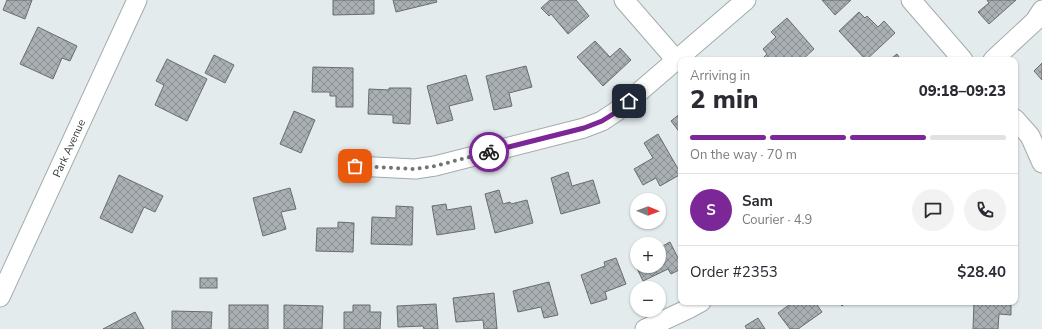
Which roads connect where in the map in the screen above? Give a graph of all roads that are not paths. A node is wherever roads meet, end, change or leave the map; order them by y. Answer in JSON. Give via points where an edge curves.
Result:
{"nodes":[{"id":1,"x":137,"y":0,"type":"edge"},
{"id":2,"x":624,"y":0,"type":"edge"},
{"id":3,"x":746,"y":0,"type":"edge"},
{"id":4,"x":911,"y":0,"type":"edge"},
{"id":5,"x":1042,"y":10,"type":"edge"},
{"id":6,"x":682,"y":57,"type":"edge"},
{"id":7,"x":960,"y":57,"type":"edge"},
{"id":8,"x":996,"y":57,"type":"edge"},
{"id":9,"x":677,"y":61,"type":"joint"},
{"id":10,"x":1018,"y":122,"type":"edge"},
{"id":11,"x":1042,"y":163,"type":"edge"},
{"id":12,"x":355,"y":166,"type":"dead end"},
{"id":13,"x":0,"y":297,"type":"edge"},
{"id":14,"x":695,"y":305,"type":"edge"},
{"id":15,"x":645,"y":329,"type":"edge"}],
"edges":[{"from":1,"to":13,"type":"street","name":"Park Avenue"},
{"from":2,"to":9,"type":"street"},
{"from":3,"to":6,"type":"street"},
{"from":4,"to":7,"type":"street"},
{"from":5,"to":8,"type":"street","via":[[1035,21]]},
{"from":9,"to":12,"type":"street","via":[[618,111],[584,128],[435,166],[415,169]]},
{"from":10,"to":11,"type":"street","via":[[1030,136]]},
{"from":14,"to":15,"type":"street"}]}
